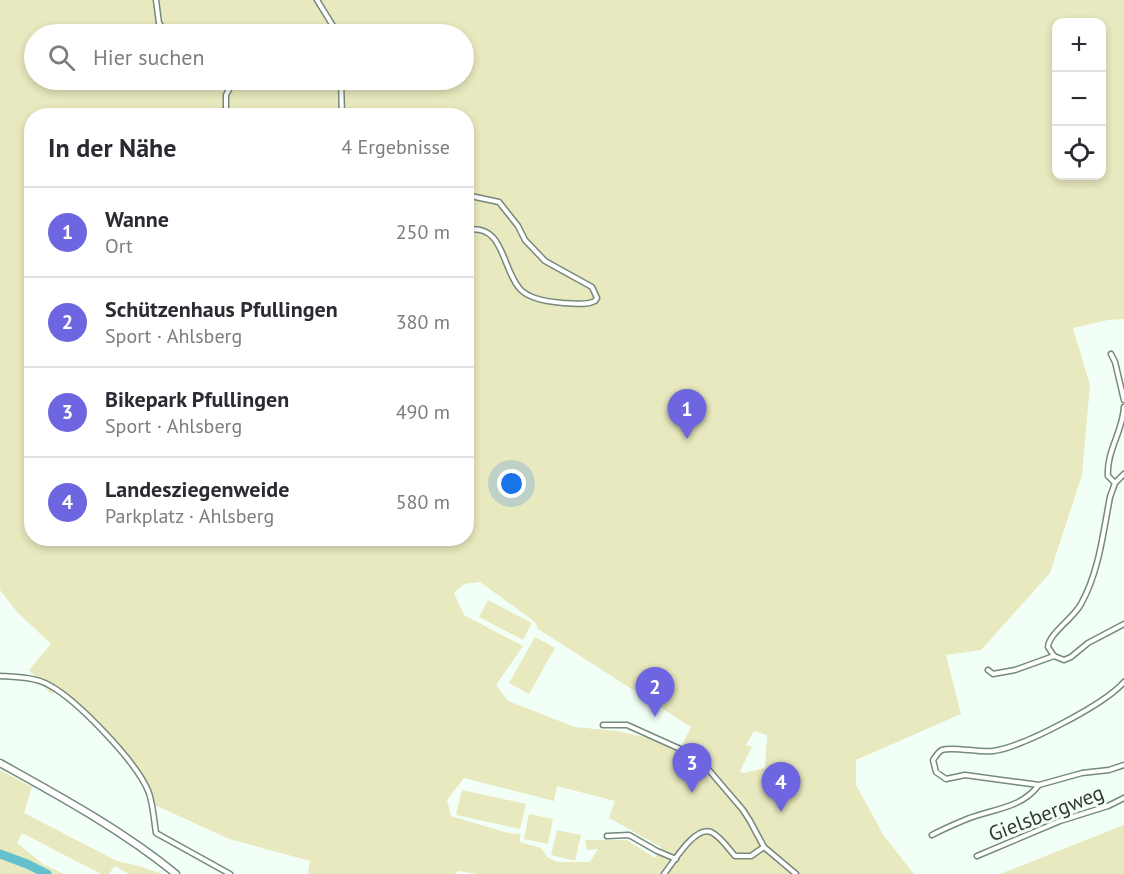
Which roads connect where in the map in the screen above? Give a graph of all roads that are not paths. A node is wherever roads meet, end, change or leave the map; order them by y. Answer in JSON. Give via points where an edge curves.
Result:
{"nodes":[{"id":1,"x":156,"y":0,"type":"edge"},
{"id":2,"x":317,"y":0,"type":"edge"},
{"id":3,"x":160,"y":24,"type":"edge"},
{"id":4,"x":332,"y":24,"type":"edge"},
{"id":5,"x":229,"y":90,"type":"edge"},
{"id":6,"x":340,"y":90,"type":"edge"},
{"id":7,"x":226,"y":108,"type":"edge"},
{"id":8,"x":341,"y":108,"type":"edge"},
{"id":9,"x":474,"y":197,"type":"edge"},
{"id":10,"x":474,"y":229,"type":"edge"},
{"id":11,"x":1111,"y":354,"type":"dead end"},
{"id":12,"x":1124,"y":400,"type":"edge"},
{"id":13,"x":1124,"y":407,"type":"edge"},
{"id":14,"x":1124,"y":474,"type":"edge"},
{"id":15,"x":1115,"y":483,"type":"junction"},
{"id":16,"x":1124,"y":624,"type":"edge"},
{"id":17,"x":1054,"y":656,"type":"junction"},
{"id":18,"x":988,"y":670,"type":"dead end"},
{"id":19,"x":0,"y":676,"type":"edge"},
{"id":20,"x":1124,"y":682,"type":"edge"},
{"id":21,"x":603,"y":725,"type":"dead end"},
{"id":22,"x":0,"y":763,"type":"edge"},
{"id":23,"x":1124,"y":765,"type":"edge"},
{"id":24,"x":1039,"y":785,"type":"junction"},
{"id":25,"x":1124,"y":798,"type":"edge"},
{"id":26,"x":932,"y":835,"type":"dead end"},
{"id":27,"x":607,"y":836,"type":"dead end"},
{"id":28,"x":764,"y":847,"type":"junction"},
{"id":29,"x":977,"y":856,"type":"dead end"},
{"id":30,"x":676,"y":859,"type":"junction"},
{"id":31,"x":173,"y":872,"type":"edge"},
{"id":32,"x":230,"y":874,"type":"edge"},
{"id":33,"x":664,"y":874,"type":"edge"},
{"id":34,"x":796,"y":874,"type":"edge"}],
"edges":[{"from":1,"to":3,"type":"street"},
{"from":2,"to":4,"type":"street"},
{"from":5,"to":7,"type":"street"},
{"from":6,"to":8,"type":"street"},
{"from":9,"to":10,"type":"street","via":[[499,202],[545,261],[592,288],[597,298],[588,304],[554,302],[525,294],[495,239],[486,230]]},
{"from":11,"to":12,"type":"street"},
{"from":13,"to":15,"type":"street","via":[[1107,466],[1108,476]]},
{"from":14,"to":15,"type":"street"},
{"from":15,"to":17,"type":"street","via":[[1090,587],[1079,607],[1050,638],[1048,647]]},
{"from":16,"to":17,"type":"street","via":[[1088,642],[1071,657],[1064,660]]},
{"from":17,"to":18,"type":"street","via":[[1015,670],[993,674]]},
{"from":19,"to":32,"type":"street","via":[[41,681],[65,696],[114,741],[134,766],[149,793],[156,833]]},
{"from":20,"to":24,"type":"street","via":[[1108,696],[1030,739],[994,751],[941,750],[933,760],[936,772],[945,779],[965,775]]},
{"from":21,"to":28,"type":"street","via":[[627,724],[687,752],[708,769],[742,810]]},
{"from":22,"to":31,"type":"main road","via":[[76,806]]},
{"from":23,"to":24,"type":"street"},
{"from":24,"to":26,"type":"street","via":[[1017,803]]},
{"from":25,"to":29,"type":"street","name":"Gielsbergweg"},
{"from":27,"to":30,"type":"street","via":[[629,835]]},
{"from":28,"to":30,"type":"street","via":[[752,856],[735,856],[713,833],[706,831],[693,836]]},
{"from":28,"to":34,"type":"street"},
{"from":30,"to":33,"type":"street"}]}
